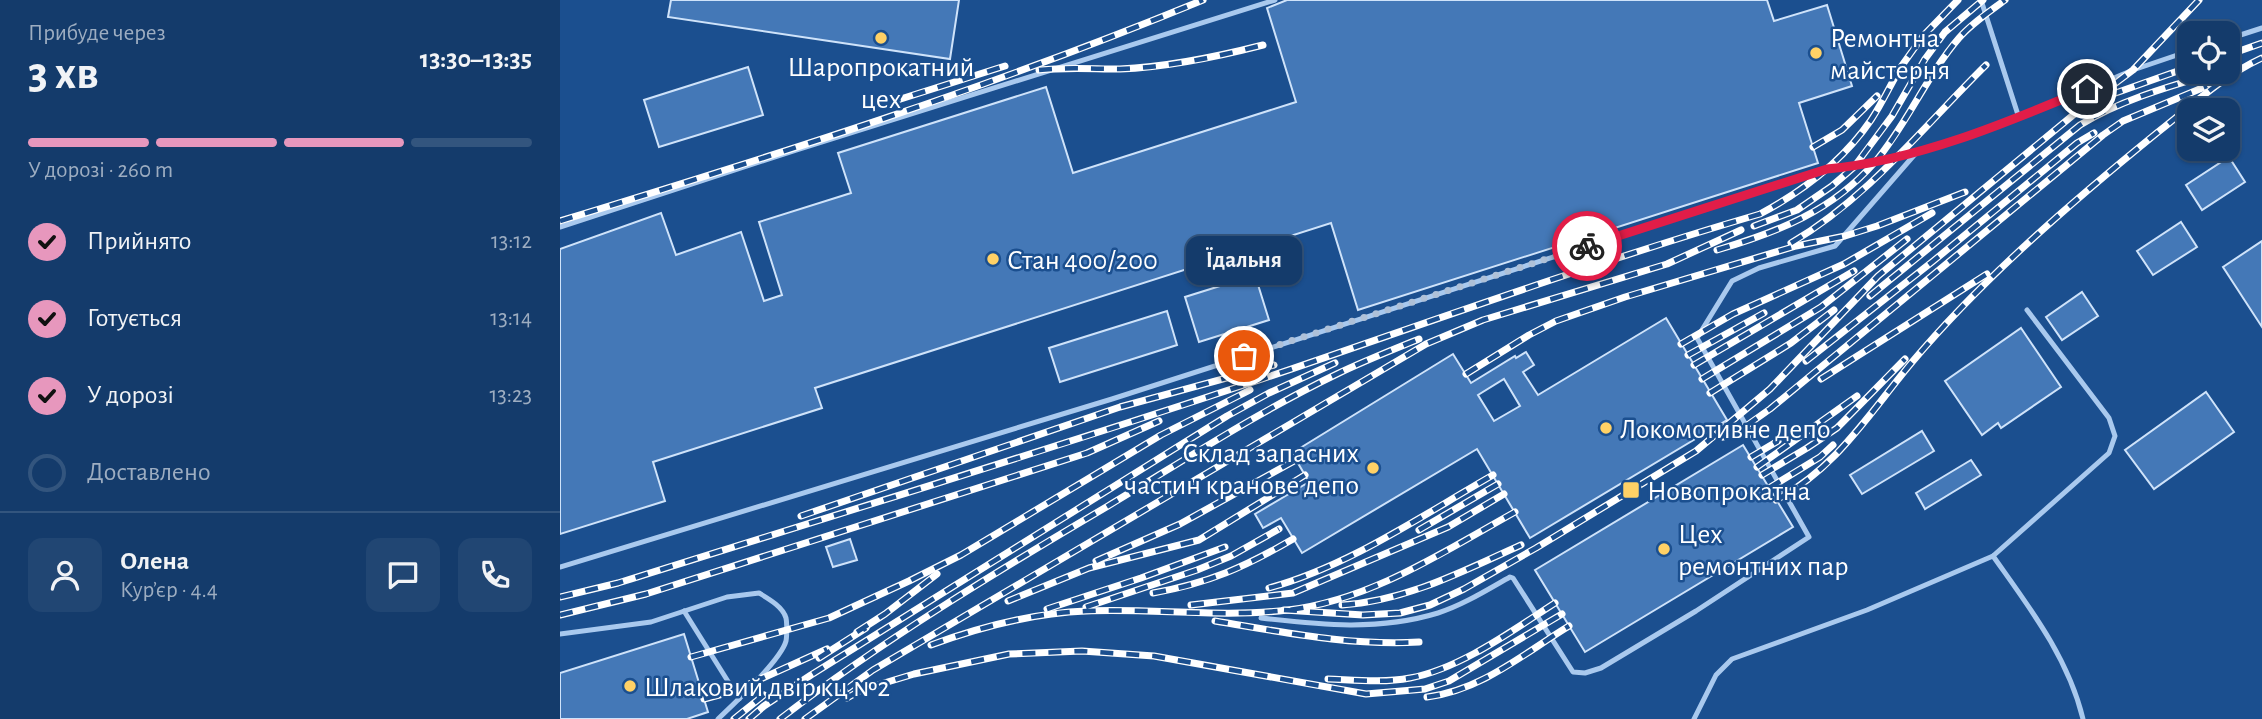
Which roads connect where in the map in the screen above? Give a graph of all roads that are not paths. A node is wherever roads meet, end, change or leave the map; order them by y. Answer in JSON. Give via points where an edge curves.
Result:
{"nodes":[{"id":1,"x":1275,"y":0,"type":"edge"},
{"id":2,"x":1981,"y":0,"type":"edge"},
{"id":3,"x":2262,"y":28,"type":"edge"},
{"id":4,"x":2240,"y":35,"type":"edge"},
{"id":5,"x":2177,"y":55,"type":"edge"},
{"id":6,"x":2019,"y":118,"type":"junction"},
{"id":7,"x":1919,"y":151,"type":"junction"},
{"id":8,"x":560,"y":227,"type":"edge"},
{"id":9,"x":2027,"y":310,"type":"dead end"},
{"id":10,"x":1993,"y":556,"type":"junction"},
{"id":11,"x":560,"y":567,"type":"edge"},
{"id":12,"x":684,"y":611,"type":"junction"},
{"id":13,"x":1261,"y":618,"type":"dead end"},
{"id":14,"x":560,"y":634,"type":"edge"},
{"id":15,"x":739,"y":699,"type":"junction"},
{"id":16,"x":718,"y":719,"type":"edge"},
{"id":17,"x":1694,"y":719,"type":"edge"},
{"id":18,"x":2083,"y":719,"type":"edge"}],
"edges":[{"from":1,"to":8,"type":"lane"},
{"from":2,"to":6,"type":"lane"},
{"from":3,"to":4,"type":"lane"},
{"from":5,"to":6,"type":"lane"},
{"from":6,"to":7,"type":"lane"},
{"from":7,"to":11,"type":"lane","via":[[1827,169],[1112,399]]},
{"from":7,"to":13,"type":"lane","via":[[1835,246],[1759,268],[1732,281],[1697,338],[1809,537],[1696,611],[1585,673],[1573,672],[1510,577],[1439,612],[1401,621],[1356,626]]},
{"from":9,"to":10,"type":"lane","via":[[2109,418],[2115,436],[2109,453]]},
{"from":10,"to":17,"type":"lane","via":[[1867,610],[1732,659],[1716,675]]},
{"from":10,"to":18,"type":"lane","via":[[2049,637],[2077,695]]},
{"from":12,"to":14,"type":"lane","via":[[651,622]]},
{"from":12,"to":15,"type":"lane"},
{"from":12,"to":15,"type":"lane","via":[[727,597],[759,593],[786,617],[786,641]]},
{"from":15,"to":16,"type":"lane"}]}
